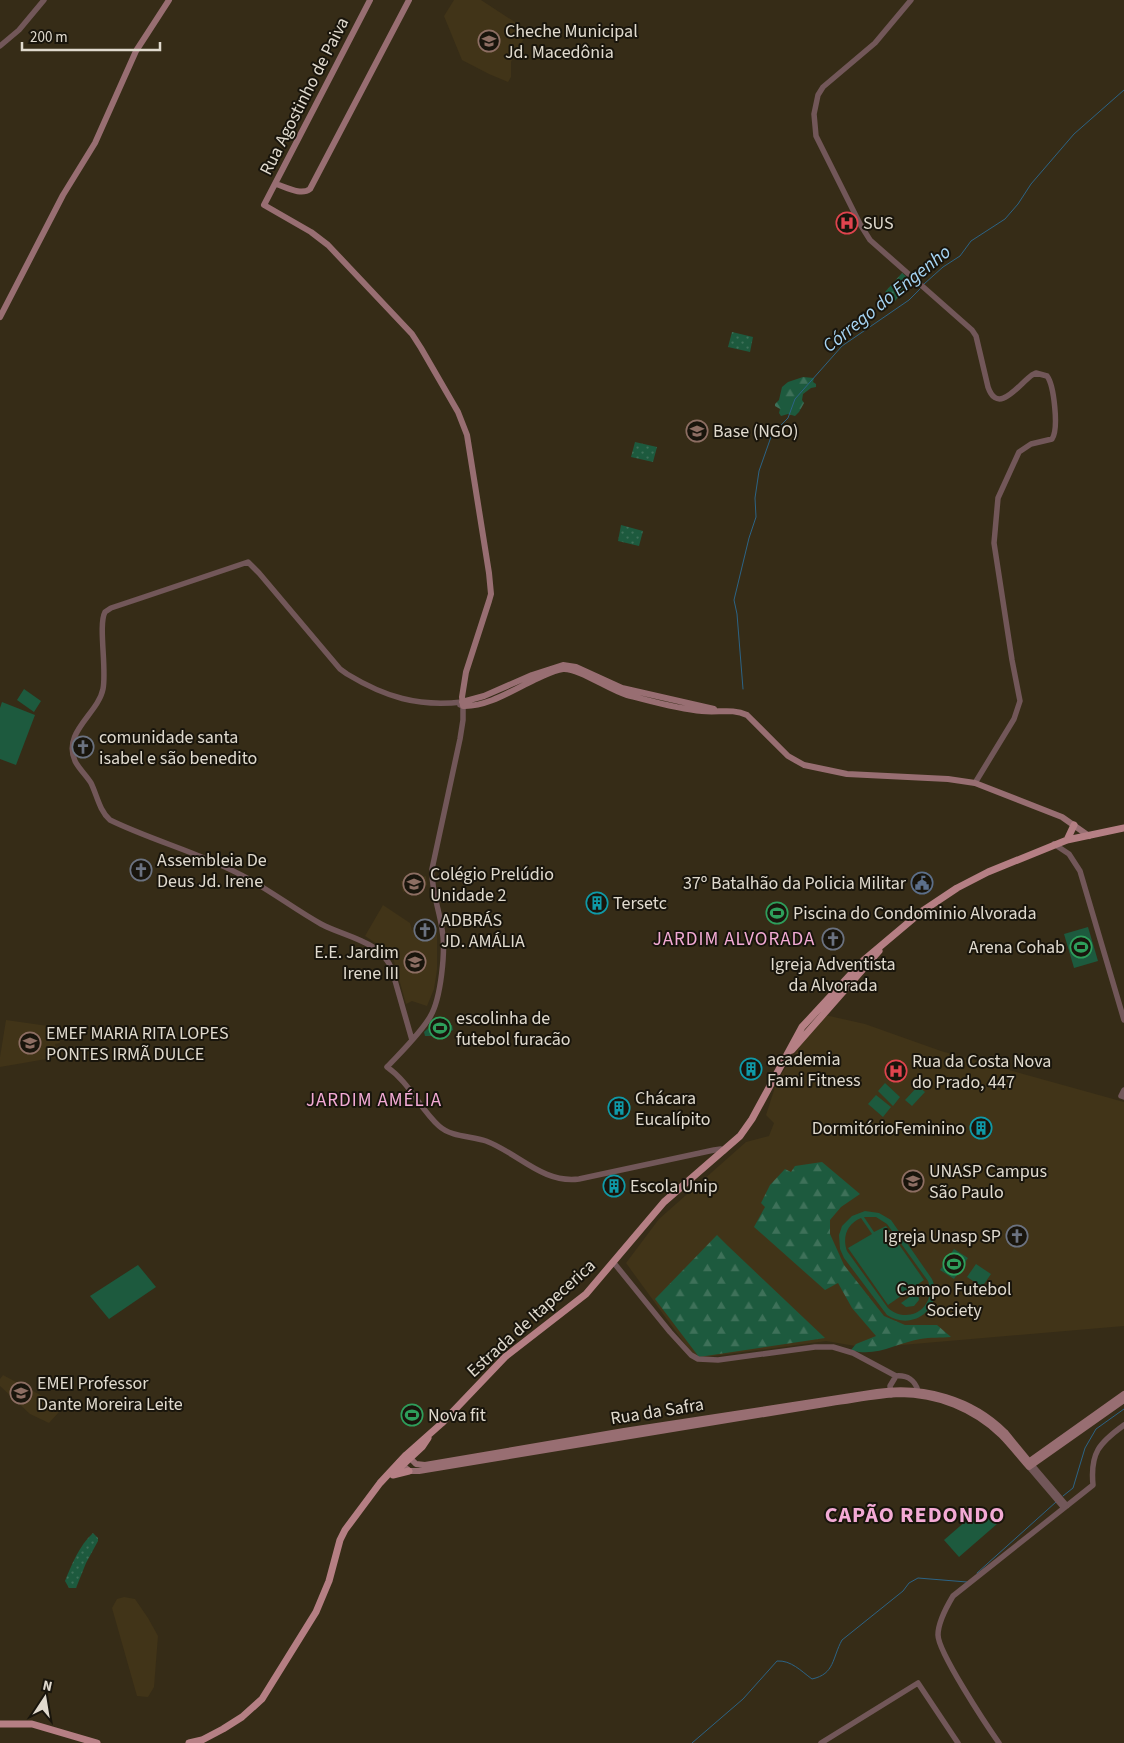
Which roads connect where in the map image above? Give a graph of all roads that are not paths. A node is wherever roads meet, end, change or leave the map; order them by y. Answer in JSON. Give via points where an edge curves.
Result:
{"nodes":[{"id":1,"x":44,"y":0,"type":"edge"},
{"id":2,"x":169,"y":0,"type":"edge"},
{"id":3,"x":370,"y":0,"type":"edge"},
{"id":4,"x":408,"y":0,"type":"edge"},
{"id":5,"x":910,"y":0,"type":"edge"},
{"id":6,"x":0,"y":46,"type":"edge"},
{"id":7,"x":276,"y":184,"type":"junction"},
{"id":8,"x":0,"y":317,"type":"edge"},
{"id":9,"x":463,"y":704,"type":"junction"},
{"id":10,"x":974,"y":783,"type":"junction"},
{"id":11,"x":1074,"y":825,"type":"junction"},
{"id":12,"x":1124,"y":828,"type":"edge"},
{"id":13,"x":1089,"y":836,"type":"junction"},
{"id":14,"x":1067,"y":840,"type":"junction"},
{"id":15,"x":1054,"y":844,"type":"junction"},
{"id":16,"x":1124,"y":1020,"type":"edge"},
{"id":17,"x":412,"y":1040,"type":"junction"},
{"id":18,"x":756,"y":1112,"type":"junction"},
{"id":19,"x":757,"y":1122,"type":"dead end"},
{"id":20,"x":724,"y":1151,"type":"junction"},
{"id":21,"x":614,"y":1263,"type":"junction"},
{"id":22,"x":896,"y":1376,"type":"junction"},
{"id":23,"x":918,"y":1391,"type":"junction"},
{"id":24,"x":890,"y":1392,"type":"junction"},
{"id":25,"x":1124,"y":1394,"type":"edge"},
{"id":26,"x":1124,"y":1400,"type":"edge"},
{"id":27,"x":1124,"y":1426,"type":"edge"},
{"id":28,"x":408,"y":1456,"type":"junction"},
{"id":29,"x":400,"y":1464,"type":"junction"},
{"id":30,"x":1029,"y":1464,"type":"junction"},
{"id":31,"x":409,"y":1471,"type":"junction"},
{"id":32,"x":392,"y":1476,"type":"junction"},
{"id":33,"x":374,"y":1492,"type":"junction"},
{"id":34,"x":1065,"y":1506,"type":"junction"},
{"id":35,"x":0,"y":1724,"type":"edge"},
{"id":36,"x":96,"y":1743,"type":"edge"},
{"id":37,"x":188,"y":1743,"type":"edge"},
{"id":38,"x":821,"y":1743,"type":"edge"},
{"id":39,"x":958,"y":1743,"type":"edge"},
{"id":40,"x":999,"y":1743,"type":"edge"}],
"edges":[{"from":1,"to":6,"type":"street","via":[[19,30]]},
{"from":2,"to":8,"type":"main road","via":[[136,51],[95,143],[67,188]]},
{"from":3,"to":7,"type":"main road","name":"Rua Agostinho de Paiva"},
{"from":4,"to":7,"type":"main road","via":[[310,189],[301,192]]},
{"from":5,"to":10,"type":"street","via":[[875,43],[823,87],[815,104],[816,136],[865,234],[972,330],[990,392],[995,398],[1006,397],[1036,373],[1048,377],[1056,423],[1052,439],[1031,444],[1019,452],[998,498],[994,543],[1020,701],[1014,718]]},
{"from":7,"to":9,"type":"main road","name":"Rua Agostinho de Paiva","via":[[264,205],[318,237],[412,334],[462,421],[471,454],[490,594],[466,672]]},
{"from":9,"to":10,"type":"main road","via":[[473,706],[497,698],[562,669],[634,697],[702,711],[736,711],[747,715],[788,756],[809,767],[847,774],[948,778]]},
{"from":9,"to":17,"type":"street","via":[[460,739],[432,869],[432,889],[443,937],[442,974],[431,1016]]},
{"from":9,"to":17,"type":"street","via":[[400,699],[347,674],[248,562],[104,612],[103,688],[74,737],[74,760],[89,780],[110,820],[243,876],[323,925],[383,954],[389,962]]},
{"from":10,"to":11,"type":"main road"},
{"from":11,"to":13,"type":"main road"},
{"from":11,"to":14,"type":"main road"},
{"from":12,"to":13,"type":"main road","name":"Estrada de Itapecerica"},
{"from":13,"to":14,"type":"main road","name":"Estrada de Itapecerica"},
{"from":14,"to":15,"type":"main road","name":"Estrada de Itapecerica"},
{"from":15,"to":16,"type":"street","via":[[1070,854],[1080,871]]},
{"from":15,"to":18,"type":"main road","name":"Estrada de Itapecerica","via":[[957,888],[892,936],[782,1062]]},
{"from":17,"to":20,"type":"street","via":[[387,1066],[434,1120],[445,1131],[488,1142],[548,1176],[579,1179],[714,1150]]},
{"from":18,"to":19,"type":"main road"},
{"from":18,"to":20,"type":"main road","name":"Estrada de Itapecerica","via":[[745,1130]]},
{"from":20,"to":21,"type":"main road","name":"Estrada de Itapecerica","via":[[664,1202]]},
{"from":21,"to":22,"type":"street","via":[[670,1332],[698,1360],[833,1347],[853,1353]]},
{"from":21,"to":28,"type":"main road","name":"Estrada de Itapecerica","via":[[586,1294],[505,1356],[429,1435],[418,1442]]},
{"from":22,"to":23,"type":"street","via":[[910,1379]]},
{"from":22,"to":24,"type":"street","via":[[891,1382]]},
{"from":23,"to":24,"type":"main road","name":"Rua da Safra"},
{"from":23,"to":30,"type":"main road","name":"Rua da Safra","via":[[946,1397],[983,1415],[1004,1431]]},
{"from":24,"to":28,"type":"main road","name":"Rua da Safra","via":[[624,1431],[425,1465],[416,1464]]},
{"from":24,"to":30,"type":"main road","via":[[940,1400],[960,1407],[980,1418]]},
{"from":24,"to":31,"type":"main road","name":"Rua da Safra"},
{"from":25,"to":30,"type":"main road"},
{"from":26,"to":30,"type":"main road"},
{"from":27,"to":34,"type":"street","via":[[1098,1449],[1092,1466],[1093,1485]]},
{"from":28,"to":29,"type":"main road","name":"Estrada de Itapecerica"},
{"from":29,"to":31,"type":"main road"},
{"from":29,"to":32,"type":"main road","name":"Estrada de Itapecerica"},
{"from":29,"to":33,"type":"main road","name":"Estrada de Itapecerica"},
{"from":30,"to":34,"type":"street"},
{"from":31,"to":32,"type":"main road"},
{"from":32,"to":33,"type":"main road","name":"Estrada de Itapecerica"},
{"from":33,"to":37,"type":"main road","name":"Estrada de Itapecerica","via":[[345,1530],[316,1612],[262,1698],[231,1724],[202,1740]]},
{"from":34,"to":40,"type":"street","via":[[953,1596],[943,1617],[938,1635],[940,1644]]},
{"from":35,"to":36,"type":"main road","via":[[32,1724]]},
{"from":38,"to":39,"type":"street","via":[[918,1683]]}]}
